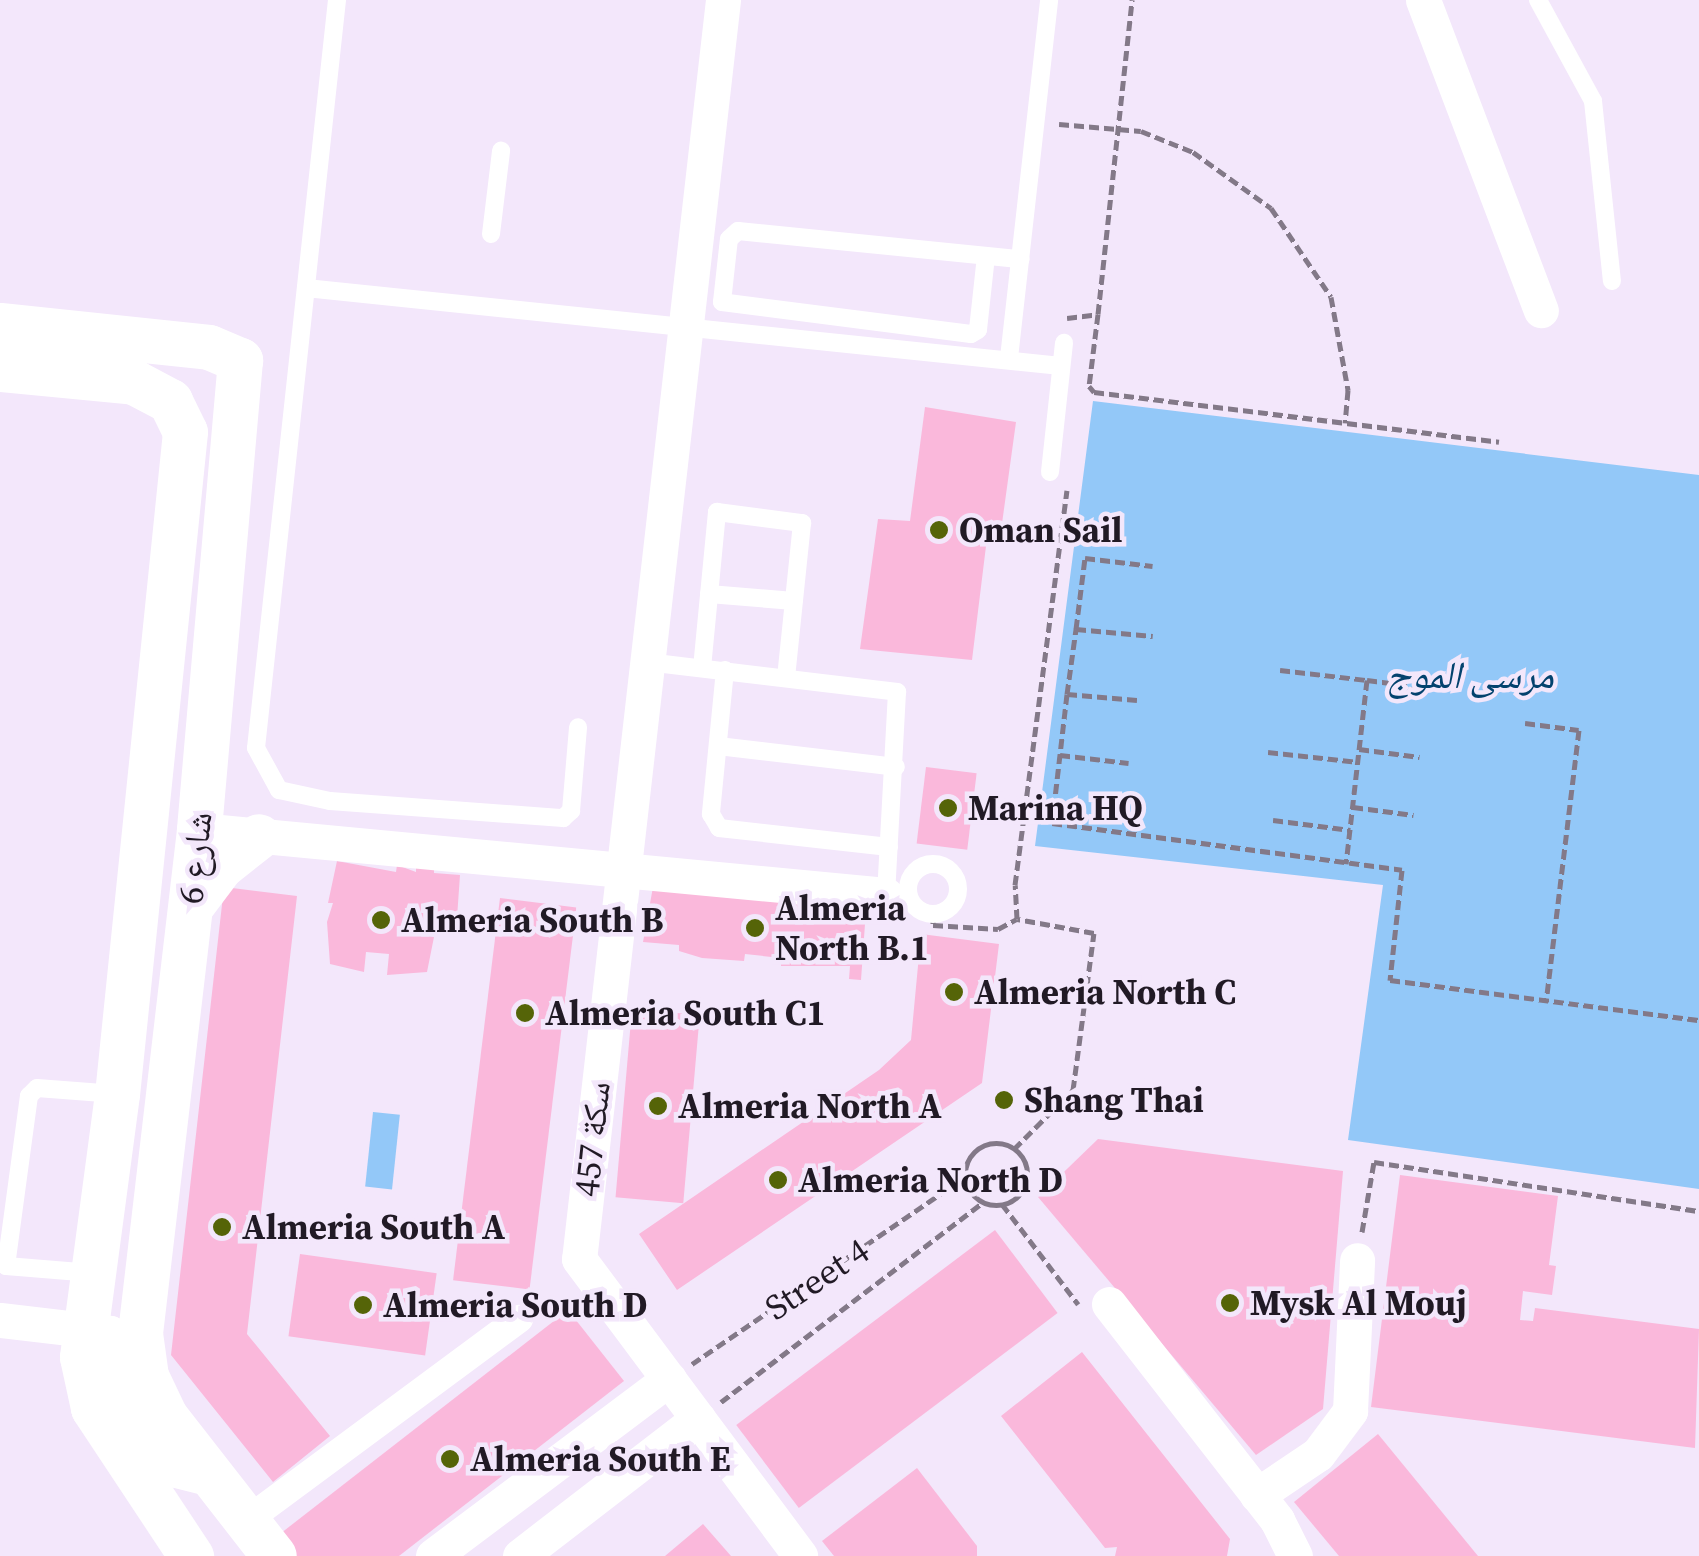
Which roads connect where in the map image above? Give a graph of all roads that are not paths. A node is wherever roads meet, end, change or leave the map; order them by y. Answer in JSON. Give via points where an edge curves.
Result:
{"nodes":[{"id":1,"x":337,"y":0,"type":"edge"},
{"id":2,"x":722,"y":0,"type":"edge"},
{"id":3,"x":1049,"y":0,"type":"edge"},
{"id":4,"x":1423,"y":0,"type":"edge"},
{"id":5,"x":1538,"y":0,"type":"edge"},
{"id":6,"x":501,"y":151,"type":"dead end"},
{"id":7,"x":491,"y":234,"type":"dead end"},
{"id":8,"x":986,"y":256,"type":"junction"},
{"id":9,"x":1021,"y":259,"type":"junction"},
{"id":10,"x":1612,"y":281,"type":"dead end"},
{"id":11,"x":306,"y":288,"type":"junction"},
{"id":12,"x":1541,"y":310,"type":"dead end"},
{"id":13,"x":690,"y":324,"type":"junction"},
{"id":14,"x":0,"y":325,"type":"edge"},
{"id":15,"x":1013,"y":330,"type":"junction"},
{"id":16,"x":971,"y":334,"type":"junction"},
{"id":17,"x":1064,"y":343,"type":"dead end"},
{"id":18,"x":1010,"y":358,"type":"junction"},
{"id":19,"x":1062,"y":366,"type":"junction"},
{"id":20,"x":0,"y":369,"type":"edge"},
{"id":21,"x":1060,"y":474,"type":"road end"},
{"id":22,"x":709,"y":594,"type":"junction"},
{"id":23,"x":794,"y":601,"type":"junction"},
{"id":24,"x":648,"y":662,"type":"junction"},
{"id":25,"x":702,"y":668,"type":"junction"},
{"id":26,"x":725,"y":670,"type":"junction"},
{"id":27,"x":786,"y":677,"type":"junction"},
{"id":28,"x":578,"y":727,"type":"dead end"},
{"id":29,"x":718,"y":746,"type":"junction"},
{"id":30,"x":896,"y":766,"type":"junction"},
{"id":31,"x":144,"y":824,"type":"junction"},
{"id":32,"x":200,"y":830,"type":"junction"},
{"id":33,"x":259,"y":836,"type":"junction"},
{"id":34,"x":889,"y":847,"type":"junction"},
{"id":35,"x":620,"y":871,"type":"junction"},
{"id":36,"x":897,"y":896,"type":"junction"},
{"id":37,"x":190,"y":907,"type":"junction"},
{"id":38,"x":117,"y":1094,"type":"junction"},
{"id":39,"x":1357,"y":1260,"type":"road end"},
{"id":40,"x":93,"y":1274,"type":"junction"},
{"id":41,"x":1109,"y":1304,"type":"dead end"},
{"id":42,"x":519,"y":1319,"type":"dead end"},
{"id":43,"x":0,"y":1320,"type":"edge"},
{"id":44,"x":86,"y":1327,"type":"junction"},
{"id":45,"x":669,"y":1380,"type":"junction"},
{"id":46,"x":698,"y":1419,"type":"junction"},
{"id":47,"x":214,"y":1478,"type":"junction"},
{"id":48,"x":1257,"y":1495,"type":"junction"},
{"id":49,"x":246,"y":1521,"type":"junction"},
{"id":50,"x":192,"y":1556,"type":"edge"},
{"id":51,"x":274,"y":1556,"type":"edge"},
{"id":52,"x":433,"y":1556,"type":"edge"},
{"id":53,"x":520,"y":1556,"type":"edge"},
{"id":54,"x":800,"y":1556,"type":"edge"},
{"id":55,"x":1294,"y":1556,"type":"edge"}],
"edges":[{"from":1,"to":11,"type":"lane"},
{"from":2,"to":13,"type":"street","name":"سكة 457"},
{"from":3,"to":9,"type":"lane"},
{"from":4,"to":12,"type":"street"},
{"from":5,"to":10,"type":"lane","via":[[1593,101]]},
{"from":6,"to":7,"type":"lane"},
{"from":8,"to":9,"type":"lane"},
{"from":8,"to":16,"type":"lane","via":[[978,330]]},
{"from":8,"to":16,"type":"lane","via":[[738,231],[729,238],[726,306]]},
{"from":9,"to":15,"type":"lane"},
{"from":11,"to":13,"type":"lane"},
{"from":11,"to":28,"type":"lane","via":[[256,748],[279,790],[330,801],[563,818],[570,811]]},
{"from":13,"to":18,"type":"lane"},
{"from":13,"to":24,"type":"street","name":"سكة 457"},
{"from":14,"to":32,"type":"street","name":"شارع 6","via":[[209,347],[240,360]]},
{"from":15,"to":16,"type":"lane"},
{"from":15,"to":18,"type":"lane"},
{"from":17,"to":19,"type":"lane"},
{"from":18,"to":19,"type":"lane"},
{"from":19,"to":21,"type":"lane"},
{"from":20,"to":31,"type":"street","name":"شارع 6","via":[[134,382],[180,414],[185,432]]},
{"from":22,"to":23,"type":"lane"},
{"from":22,"to":23,"type":"lane","via":[[717,512],[802,523]]},
{"from":22,"to":25,"type":"lane"},
{"from":23,"to":27,"type":"lane"},
{"from":24,"to":25,"type":"lane"},
{"from":24,"to":35,"type":"street","name":"سكة 457"},
{"from":25,"to":26,"type":"lane"},
{"from":26,"to":27,"type":"lane"},
{"from":26,"to":29,"type":"lane"},
{"from":27,"to":30,"type":"lane","via":[[897,692]]},
{"from":29,"to":30,"type":"lane"},
{"from":29,"to":34,"type":"lane","via":[[711,814],[719,828]]},
{"from":30,"to":34,"type":"lane"},
{"from":31,"to":32,"type":"street"},
{"from":31,"to":38,"type":"street","name":"شارع 6"},
{"from":32,"to":33,"type":"street"},
{"from":32,"to":37,"type":"street","name":"شارع 6"},
{"from":33,"to":35,"type":"street"},
{"from":33,"to":37,"type":"street","via":[[221,866]]},
{"from":34,"to":36,"type":"lane"},
{"from":35,"to":36,"type":"street"},
{"from":35,"to":45,"type":"street","name":"سكة 457","via":[[580,1259]]},
{"from":36,"to":36,"type":"lane","via":[[917,870],[932,864],[957,882],[956,898],[933,914]]},
{"from":37,"to":47,"type":"street","name":"شارع 6","via":[[140,1333],[146,1376],[165,1416]]},
{"from":38,"to":40,"type":"street","name":"شارع 6"},
{"from":38,"to":40,"type":"lane","via":[[32,1090],[6,1266]]},
{"from":39,"to":48,"type":"street","via":[[1350,1412],[1318,1454]]},
{"from":40,"to":44,"type":"street","name":"شارع 6"},
{"from":41,"to":48,"type":"street"},
{"from":42,"to":49,"type":"street"},
{"from":43,"to":44,"type":"street"},
{"from":44,"to":47,"type":"street","via":[[110,1333],[120,1382],[176,1470]]},
{"from":44,"to":50,"type":"street","name":"شارع 6","via":[[84,1384],[93,1408]]},
{"from":45,"to":46,"type":"street","name":"سكة 457"},
{"from":45,"to":52,"type":"street"},
{"from":46,"to":53,"type":"street"},
{"from":46,"to":54,"type":"street","name":"سكة 457"},
{"from":47,"to":49,"type":"street","name":"شارع 6"},
{"from":48,"to":55,"type":"street"},
{"from":49,"to":51,"type":"street","name":"شارع 6"}]}
